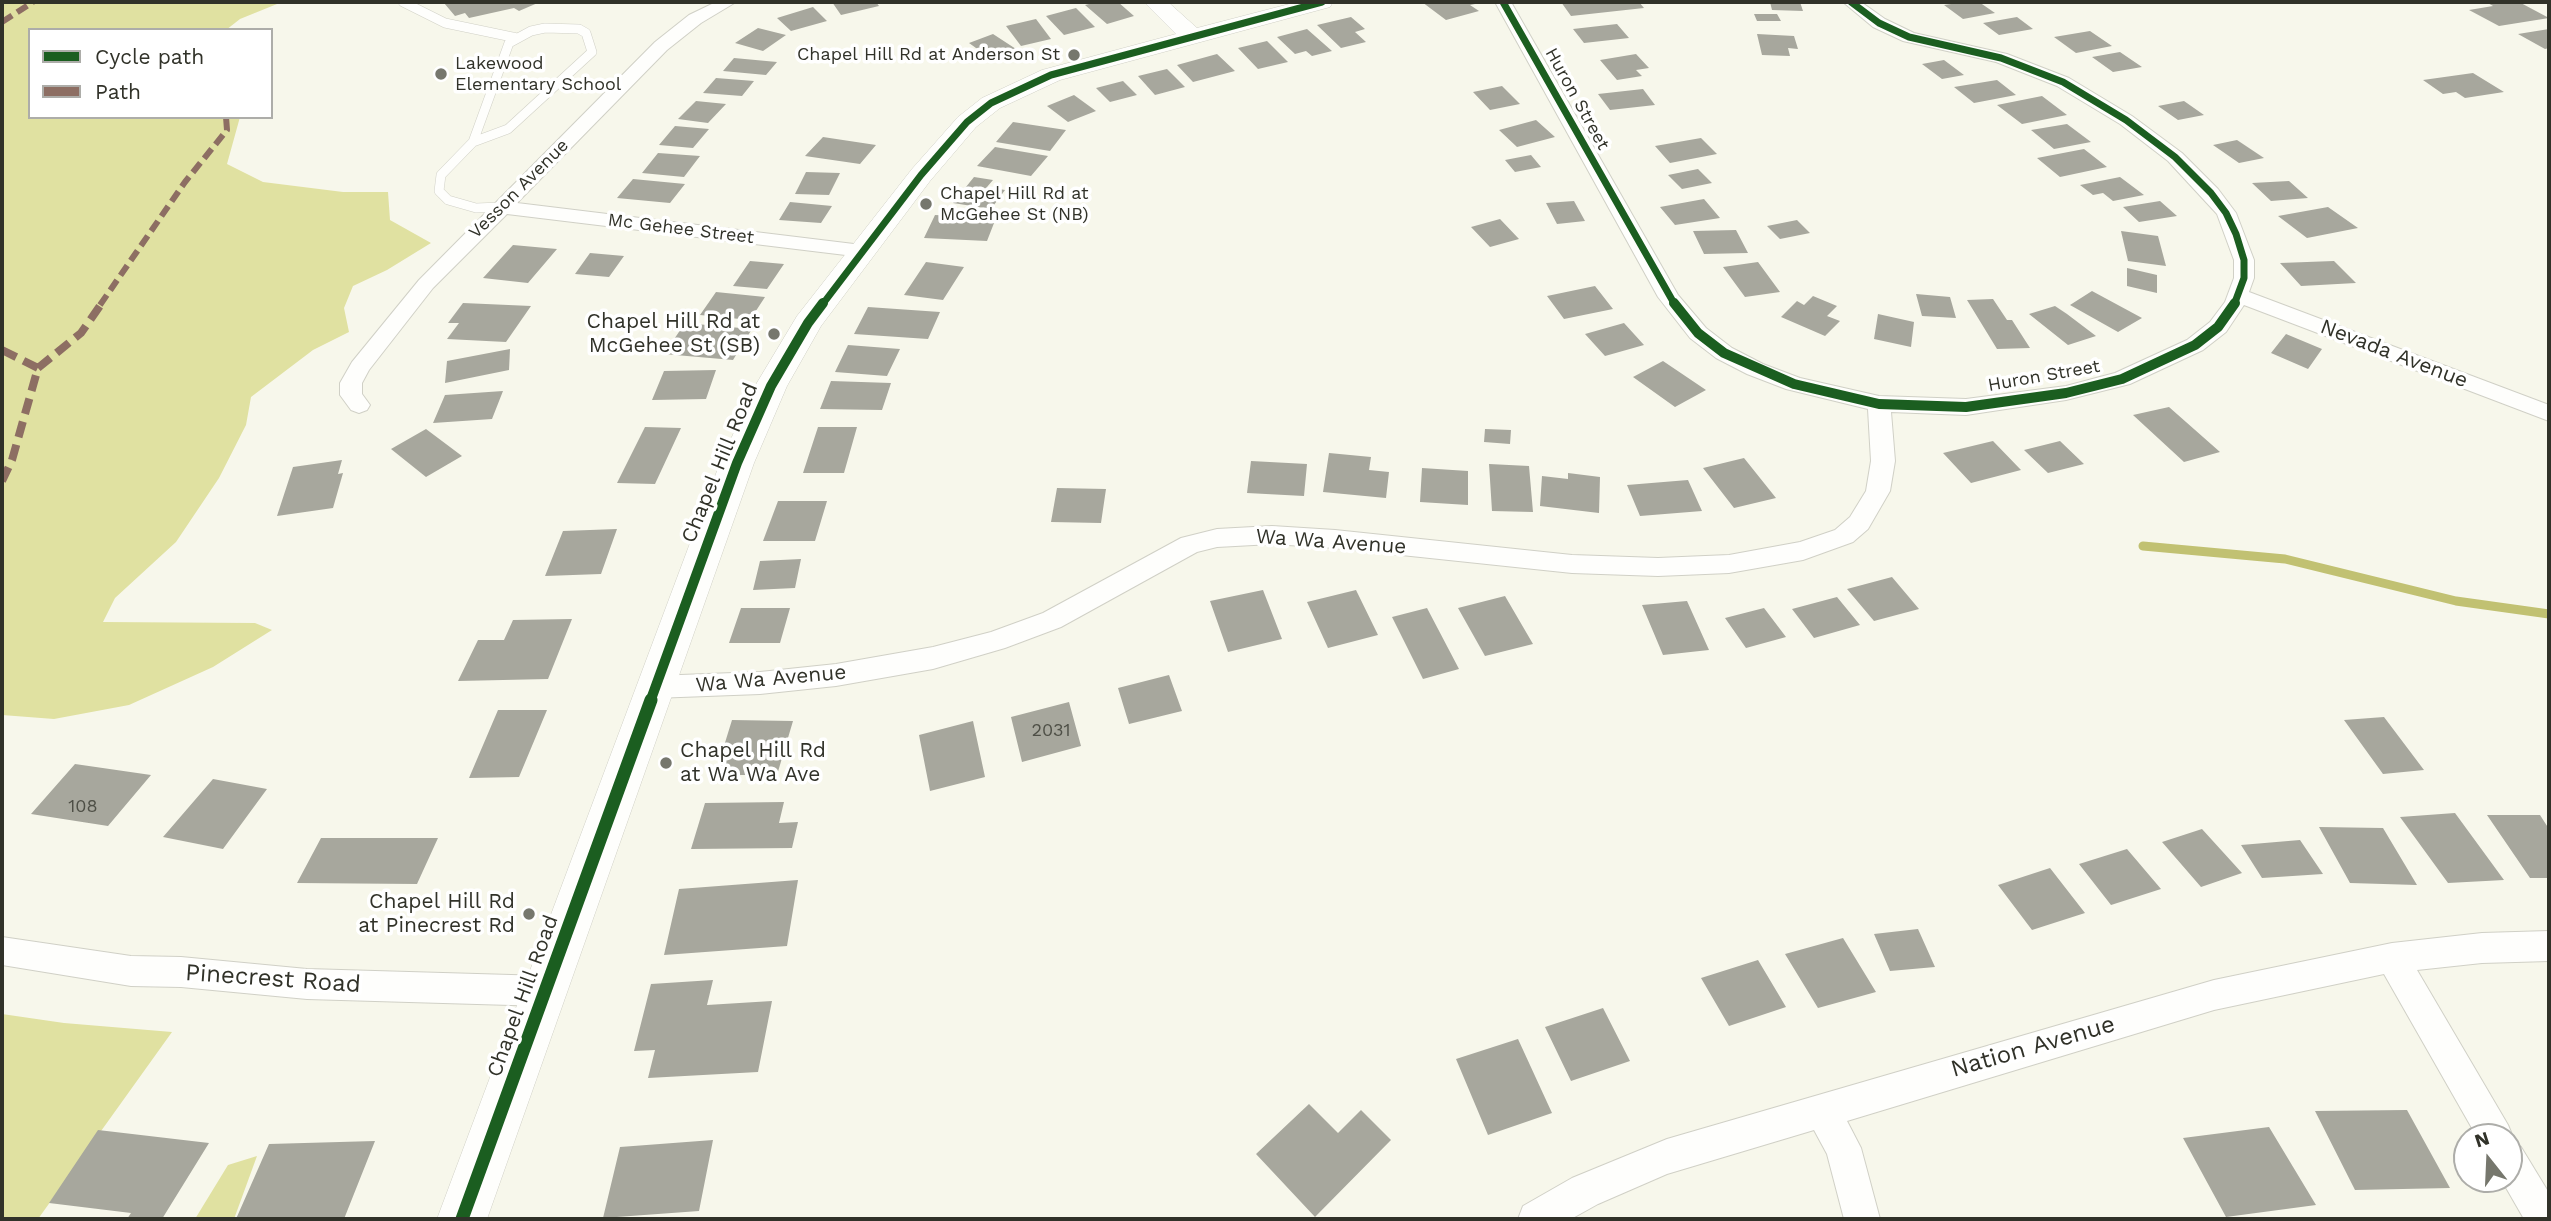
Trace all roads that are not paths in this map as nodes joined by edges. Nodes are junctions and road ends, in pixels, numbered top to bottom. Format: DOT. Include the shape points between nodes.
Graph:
graph roads {
  1 [pos="403,2"];
  2 [pos="727,2"];
  3 [pos="1155,2"];
  4 [pos="1321,2"];
  5 [pos="1503,2"];
  6 [pos="1851,2"];
  7 [pos="1192,36"];
  8 [pos="517,38"];
  9 [pos="473,142"];
  10 [pos="500,207"];
  11 [pos="862,251"];
  12 [pos="2238,295"];
  13 [pos="1879,404"];
  14 [pos="359,405"];
  15 [pos="2549,413"];
  16 [pos="654,687"];
  17 [pos="2549,946"];
  18 [pos="2,951"];
  19 [pos="2392,958"];
  20 [pos="545,990"];
  21 [pos="1823,1112"];
  22 [pos="2488,1123"];
  23 [pos="2523,1183"];
  24 [pos="462,1219"];
  25 [pos="1536,1219"];
  26 [pos="1862,1219"];
  27 [pos="2544,1219"];
  1 -- 8 [label="lane" via="445,23"];
  2 -- 10 [label="street, Vesson Avenue" via="695,19 661,46"];
  3 -- 7 [label="street"];
  4 -- 7 [label="street, Chapel Hill Road"];
  5 -- 13 [label="street, Huron Street" via="1683,317 1724,353 1755,369 1805,387"];
  6 -- 12 [label="street, Huron Street" via="1879,23 1909,37 2001,58 2063,82 2152,139 2211,193 2225,213 2244,260"];
  7 -- 11 [label="street, Chapel Hill Road" via="1051,75 991,103 948,143"];
  8 -- 9 [label="lane" via="509,43"];
  8 -- 9 [label="lane" via="545,28 579,29 591,41 592,52 508,130"];
  9 -- 10 [label="lane" via="441,175 439,191 462,205"];
  10 -- 11 [label="street, Mc Gehee Street"];
  10 -- 14 [label="street, Vesson Avenue" via="426,284 360,367 351,383 351,395"];
  11 -- 16 [label="street, Chapel Hill Road" via="808,323 771,386 737,463"];
  12 -- 13 [label="street, Huron Street" via="2218,327 2195,345 2122,379 2066,393 1966,407"];
  12 -- 15 [label="street, Nevada Avenue"];
  13 -- 16 [label="street, Wa Wa Avenue" via="1883,461 1878,491 1844,536 1803,551 1729,564 1658,567 1572,564 1322,538 1217,538 1190,544 1052,620 933,658 760,683"];
  16 -- 20 [label="street, Chapel Hill Road"];
  17 -- 19 [label="street, Nation Avenue"];
  18 -- 20 [label="street, Pinecrest Road" via="131,971 307,984"];
  19 -- 21 [label="street, Nation Avenue" via="2214,995"];
  19 -- 22 [label="street"];
  20 -- 24 [label="street, Chapel Hill Road"];
  21 -- 25 [label="street, Nation Avenue" via="1628,1171"];
  21 -- 26 [label="street" via="1843,1148"];
  23 -- 27 [label="street"];
}
